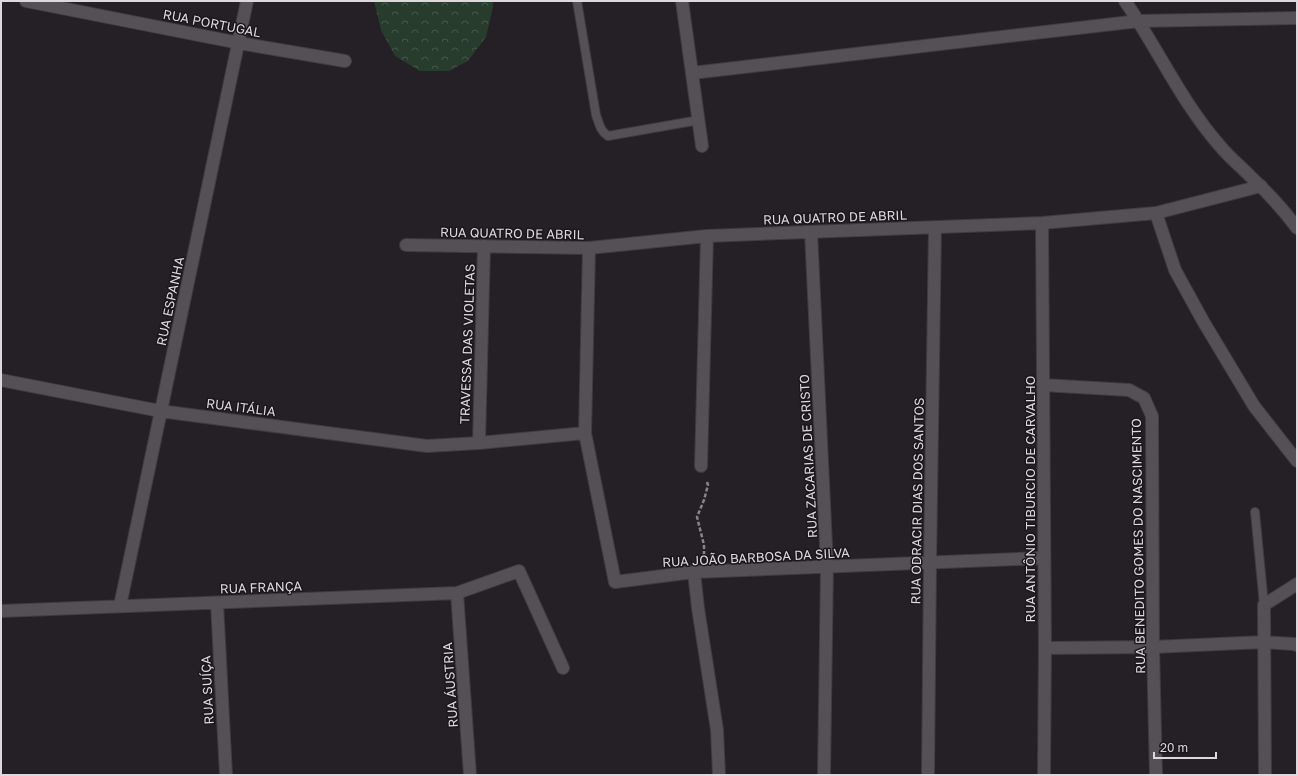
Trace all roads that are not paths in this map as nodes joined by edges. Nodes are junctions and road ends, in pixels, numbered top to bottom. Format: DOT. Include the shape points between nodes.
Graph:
graph roads {
  1 [pos="26,1"];
  2 [pos="247,1"];
  3 [pos="577,1"];
  4 [pos="682,1"];
  5 [pos="1125,1"];
  6 [pos="1297,18"];
  7 [pos="1139,21"];
  8 [pos="239,43"];
  9 [pos="345,61"];
  10 [pos="692,73"];
  11 [pos="699,120"];
  12 [pos="702,146"];
  13 [pos="1261,186"];
  14 [pos="1156,213"];
  15 [pos="1042,223"];
  16 [pos="935,228"];
  17 [pos="1297,228"];
  18 [pos="811,232"];
  19 [pos="707,236"];
  20 [pos="406,246"];
  21 [pos="484,246"];
  22 [pos="589,248"];
  23 [pos="1,380"];
  24 [pos="1043,385"];
  25 [pos="160,411"];
  26 [pos="585,433"];
  27 [pos="479,443"];
  28 [pos="1297,461"];
  29 [pos="701,466"];
  30 [pos="1255,512"];
  31 [pos="1044,558"];
  32 [pos="930,563"];
  33 [pos="827,566"];
  34 [pos="694,572"];
  35 [pos="1297,584"];
  36 [pos="457,593"];
  37 [pos="217,602"];
  38 [pos="1264,605"];
  39 [pos="120,606"];
  40 [pos="1,611"];
  41 [pos="1264,642"];
  42 [pos="1297,645"];
  43 [pos="1153,647"];
  44 [pos="1045,648"];
  45 [pos="563,668"];
  46 [pos="226,775"];
  47 [pos="470,775"];
  48 [pos="719,775"];
  49 [pos="824,775"];
  50 [pos="928,775"];
  51 [pos="1044,775"];
  52 [pos="1156,775"];
  53 [pos="1265,775"];
  1 -- 8 [label="street, RUA PORTUGAL"];
  2 -- 8 [label="street, RUA ESPANHA"];
  3 -- 11 [label="lane" via="596,115 599,127 604,133 608,136"];
  4 -- 10 [label="street"];
  5 -- 7 [label="street"];
  6 -- 7 [label="street"];
  7 -- 10 [label="street"];
  7 -- 13 [label="street" via="1193,112 1220,147"];
  8 -- 9 [label="street, RUA PORTUGAL"];
  8 -- 25 [label="street, RUA ESPANHA"];
  10 -- 11 [label="street"];
  11 -- 12 [label="street"];
  13 -- 14 [label="street, RUA QUATRO DE ABRIL"];
  13 -- 17 [label="street"];
  14 -- 15 [label="street, RUA QUATRO DE ABRIL"];
  14 -- 28 [label="street" via="1175,270 1203,321 1254,406"];
  15 -- 16 [label="street, RUA QUATRO DE ABRIL"];
  15 -- 24 [label="street, RUA ANTÔNIO TIBURCIO DE CARVALHO"];
  16 -- 18 [label="street, RUA QUATRO DE ABRIL"];
  16 -- 32 [label="street, RUA ODRACIR DIAS DOS SANTOS"];
  18 -- 19 [label="street, RUA QUATRO DE ABRIL"];
  18 -- 33 [label="street, RUA ZACARIAS DE CRISTO"];
  19 -- 22 [label="street, RUA QUATRO DE ABRIL"];
  19 -- 29 [label="street"];
  20 -- 21 [label="street, RUA QUATRO DE ABRIL"];
  21 -- 22 [label="street, RUA QUATRO DE ABRIL"];
  21 -- 27 [label="street, TRAVESSA DAS VIOLETAS"];
  22 -- 26 [label="street, RUA JOÃO BARBOSA DA SILVA"];
  23 -- 25 [label="street, RUA ITÁLIA"];
  24 -- 31 [label="street, RUA ANTÔNIO TIBURCIO DE CARVALHO"];
  24 -- 43 [label="street, RUA BENEDITO GOMES DO NASCIMENTO" via="1129,390 1144,398 1152,416"];
  25 -- 27 [label="street, RUA ITÁLIA" via="427,446"];
  25 -- 39 [label="street, RUA ESPANHA"];
  26 -- 27 [label="street, RUA ITÁLIA"];
  26 -- 34 [label="street, RUA JOÃO BARBOSA DA SILVA" via="615,582"];
  30 -- 38 [label="lane"];
  31 -- 32 [label="street, RUA JOÃO BARBOSA DA SILVA"];
  31 -- 44 [label="street, RUA ANTÔNIO TIBURCIO DE CARVALHO"];
  32 -- 33 [label="street, RUA JOÃO BARBOSA DA SILVA"];
  32 -- 50 [label="street, RUA ODRACIR DIAS DOS SANTOS"];
  33 -- 34 [label="street, RUA JOÃO BARBOSA DA SILVA"];
  33 -- 49 [label="street, RUA ZACARIAS DE CRISTO"];
  34 -- 48 [label="street" via="717,730"];
  35 -- 38 [label="street"];
  36 -- 37 [label="street, RUA FRANÇA"];
  36 -- 45 [label="street, RUA FRANÇA" via="519,571"];
  36 -- 47 [label="street, RUA ÁUSTRIA"];
  37 -- 39 [label="street, RUA FRANÇA"];
  37 -- 46 [label="street, RUA SUÍÇA"];
  38 -- 41 [label="street"];
  39 -- 40 [label="street, RUA FRANÇA"];
  41 -- 42 [label="street"];
  41 -- 43 [label="street"];
  41 -- 53 [label="street"];
  43 -- 44 [label="street"];
  43 -- 52 [label="street, RUA BENEDITO GOMES DO NASCIMENTO"];
  44 -- 51 [label="street, RUA ANTÔNIO TIBURCIO DE CARVALHO"];
}
